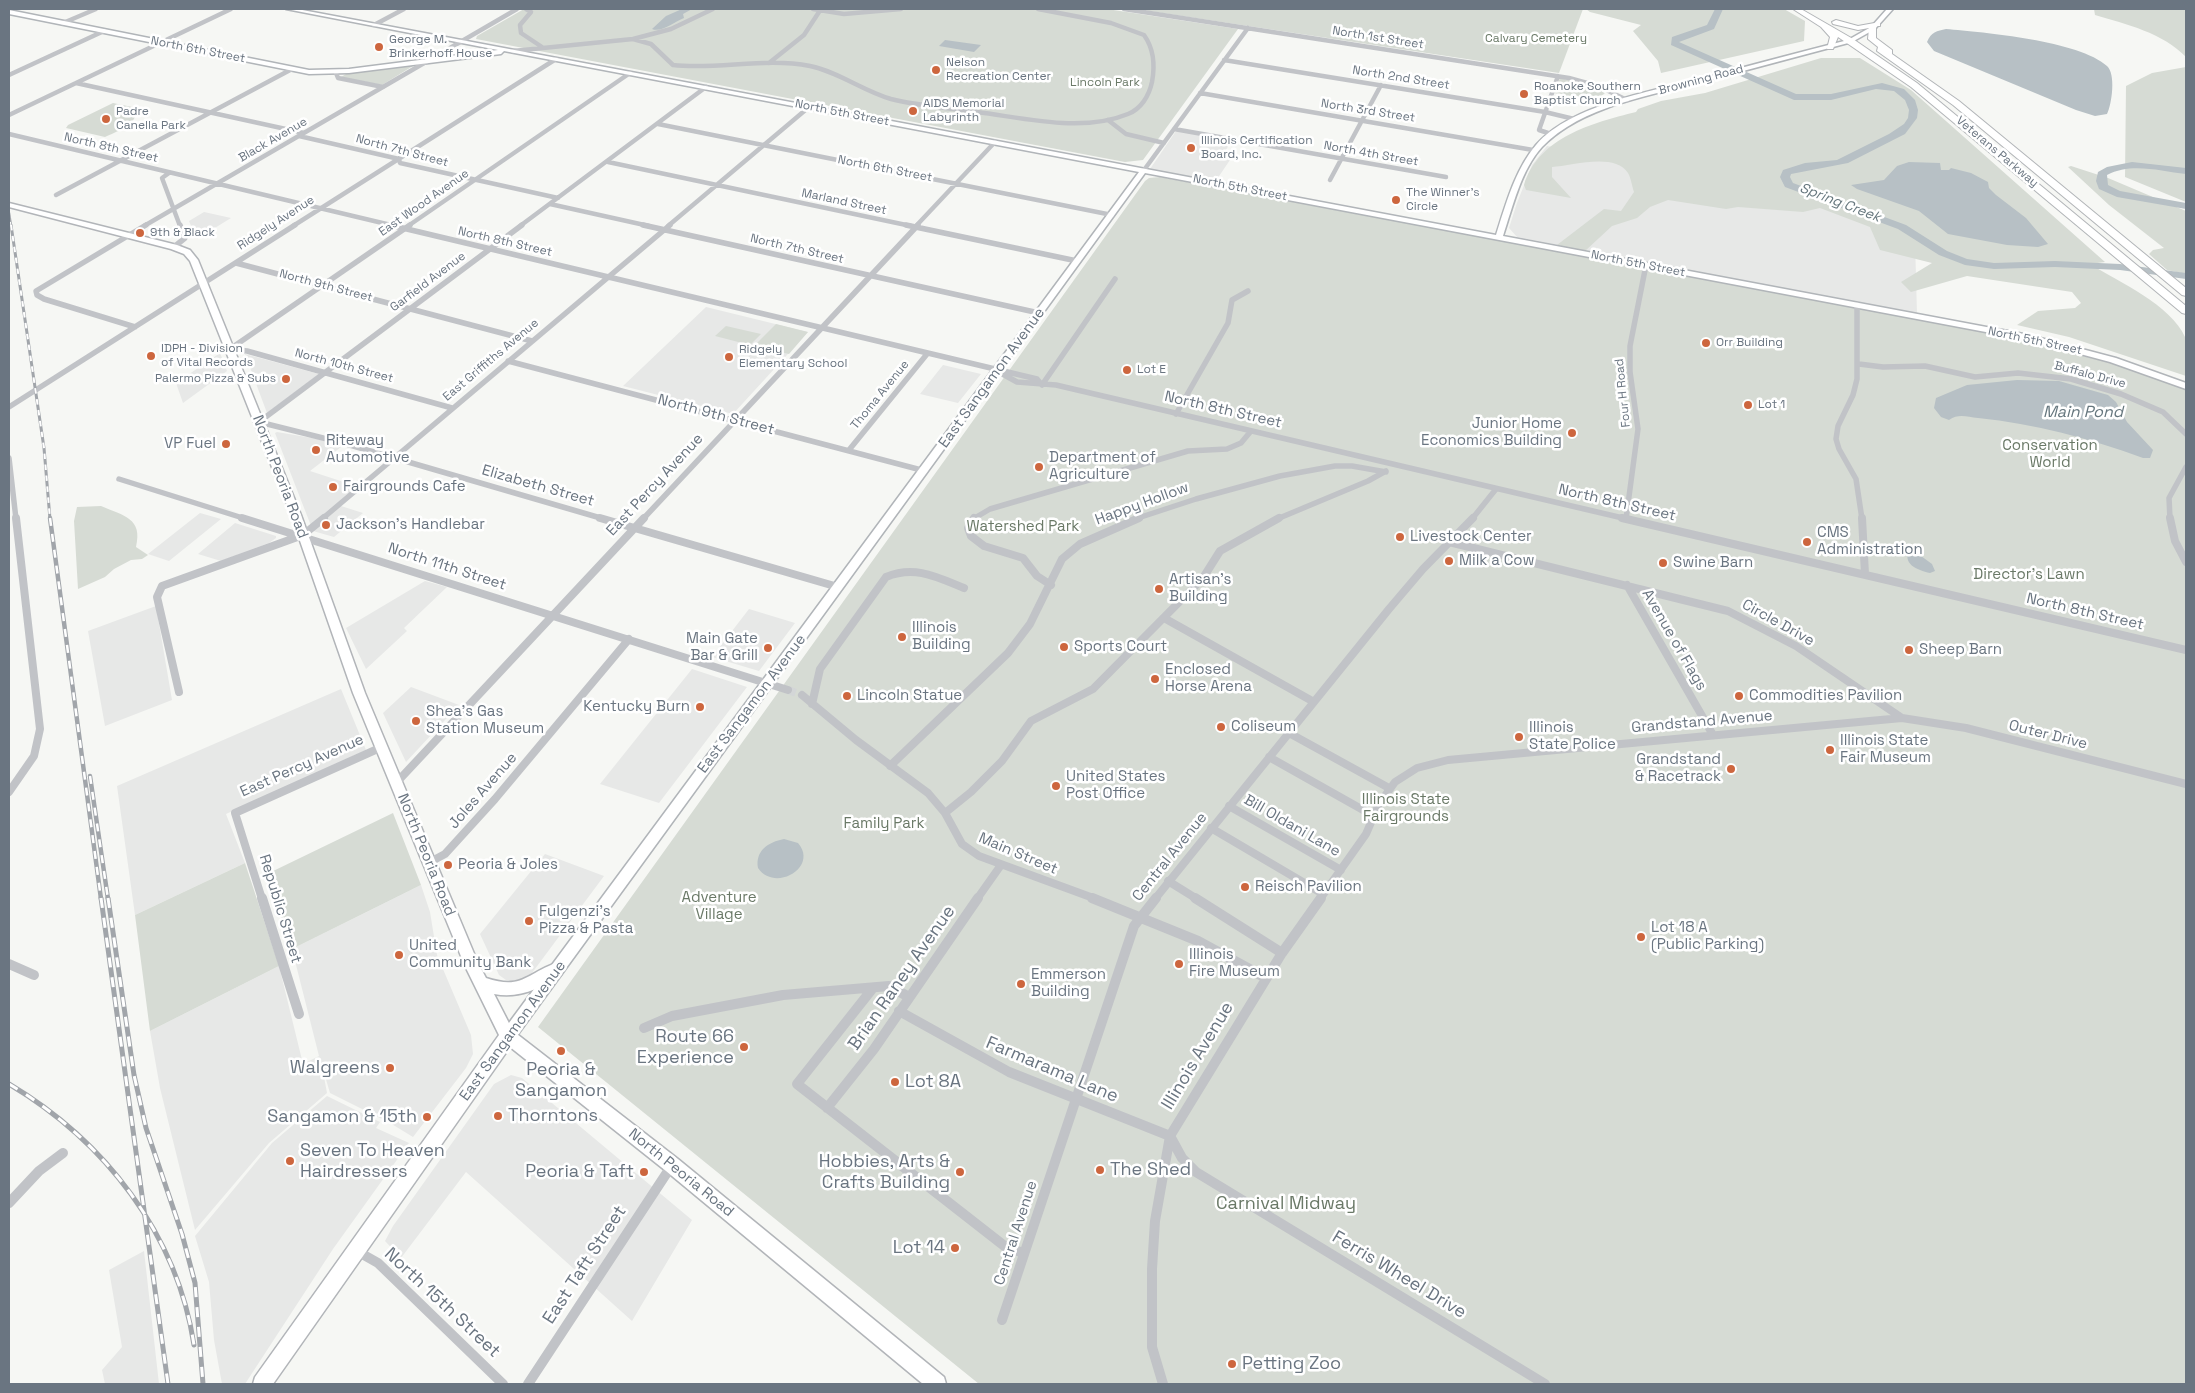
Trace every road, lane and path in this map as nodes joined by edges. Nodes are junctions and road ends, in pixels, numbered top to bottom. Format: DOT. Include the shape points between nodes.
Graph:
graph roads {
  1 [pos="96,9"];
  2 [pos="231,9"];
  3 [pos="289,9"];
  4 [pos="404,9"];
  5 [pos="517,9"];
  6 [pos="526,9"];
  7 [pos="713,9"];
  8 [pos="813,9"];
  9 [pos="901,9"];
  10 [pos="1038,9"];
  11 [pos="1124,9"];
  12 [pos="1799,9"];
  13 [pos="1812,9"];
  14 [pos="1890,9"];
  15 [pos="9,12"];
  16 [pos="819,12"];
  17 [pos="1836,22"];
  18 [pos="63,23"];
  19 [pos="374,25"];
  20 [pos="1875,26"];
  21 [pos="1248,28"];
  22 [pos="1263,30"];
  23 [pos="104,31"];
  24 [pos="659,33"];
  25 [pos="1243,34"];
  26 [pos="1859,36"];
  27 [pos="633,39"];
  28 [pos="1850,40"];
  29 [pos="462,41"];
  30 [pos="160,43"];
  31 [pos="652,44"];
  32 [pos="480,45"];
  33 [pos="542,47"];
  34 [pos="1830,47"];
  35 [pos="512,51"];
  36 [pos="490,53"];
  37 [pos="525,53"];
  38 [pos="1869,53"];
  39 [pos="458,57"];
  40 [pos="556,59"];
  41 [pos="1224,60"];
  42 [pos="428,61"];
  43 [pos="769,63"];
  44 [pos="292,69"];
  45 [pos="1910,70"];
  46 [pos="336,73"];
  47 [pos="630,73"];
  48 [pos="9,75"];
  49 [pos="1558,76"];
  50 [pos="76,84"];
  51 [pos="1381,86"];
  52 [pos="383,87"];
  53 [pos="706,87"];
  54 [pos="1200,94"];
  55 [pos="1626,100"];
  56 [pos="1956,103"];
  57 [pos="809,107"];
  58 [pos="9,111"];
  59 [pos="210,112"];
  60 [pos="1545,112"];
  61 [pos="15,113"];
  62 [pos="9,116"];
  63 [pos="1574,119"];
  64 [pos="1108,120"];
  65 [pos="1362,121"];
  66 [pos="658,124"];
  67 [pos="1174,129"];
  68 [pos="304,133"];
  69 [pos="9,134"];
  70 [pos="1551,134"];
  71 [pos="299,136"];
  72 [pos="995,142"];
  73 [pos="1164,143"];
  74 [pos="763,145"];
  75 [pos="1533,150"];
  76 [pos="398,159"];
  77 [pos="1342,159"];
  78 [pos="119,161"];
  79 [pos="608,162"];
  80 [pos="1118,165"];
  81 [pos="1144,170"];
  82 [pos="169,173"];
  83 [pos="1170,175"];
  84 [pos="1446,177"];
  85 [pos="475,180"];
  86 [pos="1330,180"];
  87 [pos="216,184"];
  88 [pos="956,184"];
  89 [pos="716,185"];
  90 [pos="1134,185"];
  91 [pos="56,195"];
  92 [pos="558,198"];
  93 [pos="550,204"];
  94 [pos="9,205"];
  95 [pos="174,209"];
  96 [pos="319,209"];
  97 [pos="1112,215"];
  98 [pos="915,227"];
  99 [pos="664,229"];
  100 [pos="403,230"];
  101 [pos="128,235"];
  102 [pos="1500,238"];
  103 [pos="174,247"];
  104 [pos="490,250"];
  105 [pos="1077,262"];
  106 [pos="236,263"];
  107 [pos="1646,265"];
  108 [pos="871,276"];
  109 [pos="606,278"];
  110 [pos="1115,279"];
  111 [pos="204,283"];
  112 [pos="324,285"];
  113 [pos="1248,291"];
  114 [pos="2186,293"];
  115 [pos="1856,305"];
  116 [pos="412,308"];
  117 [pos="2186,311"];
  118 [pos="1039,313"];
  119 [pos="135,327"];
  120 [pos="821,329"];
  121 [pos="532,341"];
  122 [pos="230,349"];
  123 [pos="927,354"];
  124 [pos="508,361"];
  125 [pos="1858,364"];
  126 [pos="997,371"];
  127 [pos="326,373"];
  128 [pos="1042,385"];
  129 [pos="2186,386"];
  130 [pos="9,407"];
  131 [pos="452,408"];
  132 [pos="1176,414"];
  133 [pos="735,420"];
  134 [pos="259,422"];
  135 [pos="1251,431"];
  136 [pos="2186,434"];
  137 [pos="849,450"];
  138 [pos="9,458"];
  139 [pos="393,458"];
  140 [pos="1389,463"];
  141 [pos="2186,467"];
  142 [pos="925,470"];
  143 [pos="10,472"];
  144 [pos="1386,472"];
  145 [pos="119,479"];
  146 [pos="1496,489"];
  147 [pos="1626,519"];
  148 [pos="636,529"];
  149 [pos="302,535"];
  150 [pos="1449,542"];
  151 [pos="2186,562"];
  152 [pos="1865,574"];
  153 [pos="1051,585"];
  154 [pos="1627,585"];
  155 [pos="838,587"];
  156 [pos="964,588"];
  157 [pos="554,616"];
  158 [pos="1164,618"];
  159 [pos="629,639"];
  160 [pos="2186,650"];
  161 [pos="767,683"];
  162 [pos="788,690"];
  163 [pos="179,692"];
  164 [pos="802,695"];
  165 [pos="1314,702"];
  166 [pos="812,704"];
  167 [pos="1902,718"];
  168 [pos="1289,733"];
  169 [pos="1713,735"];
  170 [pos="382,747"];
  171 [pos="1269,757"];
  172 [pos="890,766"];
  173 [pos="1416,766"];
  174 [pos="396,782"];
  175 [pos="2186,784"];
  176 [pos="1389,788"];
  177 [pos="9,792"];
  178 [pos="1229,806"];
  179 [pos="236,813"];
  180 [pos="945,814"];
  181 [pos="1372,815"];
  182 [pos="1211,828"];
  183 [pos="430,862"];
  184 [pos="1001,865"];
  185 [pos="1341,870"];
  186 [pos="1168,881"];
  187 [pos="1323,894"];
  188 [pos="1140,916"];
  189 [pos="1282,952"];
  190 [pos="9,964"];
  191 [pos="556,970"];
  192 [pos="34,975"];
  193 [pos="1266,978"];
  194 [pos="480,983"];
  195 [pos="873,988"];
  196 [pos="909,997"];
  197 [pos="899,1011"];
  198 [pos="299,1014"];
  199 [pos="644,1028"];
  200 [pos="508,1036"];
  201 [pos="1075,1100"];
  202 [pos="827,1108"];
  203 [pos="1170,1136"];
  204 [pos="63,1153"];
  205 [pos="672,1165"];
  206 [pos="9,1203"];
  207 [pos="355,1250"];
  208 [pos="1024,1253"];
  209 [pos="1002,1320"];
  210 [pos="262,1384"];
  211 [pos="503,1384"];
  212 [pos="528,1384"];
  213 [pos="937,1384"];
  214 [pos="1163,1384"];
  215 [pos="1545,1384"];
  1 -- 18 [label="street"];
  2 -- 30 [label="street"];
  3 -- 19 [label="main road, North 5th Street"];
  4 -- 19 [label="street"];
  5 -- 29 [label="street, Black Avenue"];
  6 -- 33 [label="street" via="531,12 520,25 521,33"];
  7 -- 24 [label="street"];
  8 -- 16 [label="street"];
  9 -- 16 [label="street"];
  10 -- 64 [label="street" via="1120,25 1147,38 1153,74 1145,99 1134,110"];
  11 -- 21 [label="street, North 1st Street"];
  12 -- 26 [label="highway"];
  12 -- 28 [label="highway, Veterans Parkway"];
  12 -- 34 [label="highway" via="1831,32 1834,39"];
  13 -- 17 [label="highway, Veterans Parkway"];
  14 -- 20 [label="main road"];
  15 -- 18 [label="main road, North 6th Street"];
  16 -- 43 [label="street" via="804,35"];
  17 -- 20 [label="highway" via="1858,28"];
  17 -- 26 [label="highway, Veterans Parkway"];
  18 -- 23 [label="main road, North 6th Street"];
  19 -- 29 [label="main road, North 5th Street"];
  20 -- 26 [label="main road, Browning Road"];
  20 -- 45 [label="highway" via="1872,36 1875,42 1908,65"];
  21 -- 22 [label="street, North 1st Street"];
  21 -- 25 [label="street, East Sangamon Avenue"];
  22 -- 25 [label="street"];
  22 -- 49 [label="street, North 1st Street"];
  23 -- 30 [label="main road, North 6th Street"];
  23 -- 48 [label="street"];
  24 -- 27 [label="street"];
  24 -- 31 [label="street"];
  25 -- 41 [label="street, East Sangamon Avenue"];
  26 -- 28 [label="main road, Browning Road"];
  26 -- 45 [label="highway, Veterans Parkway"];
  27 -- 31 [label="street"];
  27 -- 33 [label="street"];
  28 -- 34 [label="main road, Browning Road"];
  28 -- 38 [label="highway, Veterans Parkway"];
  28 -- 56 [label="highway" via="1873,50"];
  29 -- 32 [label="main road, North 5th Street"];
  29 -- 42 [label="street, Black Avenue"];
  30 -- 44 [label="main road, North 6th Street"];
  30 -- 50 [label="street"];
  31 -- 43 [label="street" via="670,64 678,66"];
  32 -- 35 [label="main road, North 5th Street"];
  32 -- 39 [label="main road" via="489,50"];
  33 -- 35 [label="street"];
  34 -- 38 [label="highway" via="1852,47"];
  34 -- 55 [label="main road, Browning Road"];
  35 -- 36 [label="main road"];
  35 -- 37 [label="main road, North 5th Street"];
  36 -- 37 [label="main road"];
  36 -- 39 [label="main road"];
  37 -- 40 [label="main road, North 5th Street"];
  38 -- 117 [label="highway, Veterans Parkway" via="1938,103"];
  39 -- 42 [label="main road"];
  40 -- 47 [label="main road, North 5th Street"];
  40 -- 76 [label="street, Ridgely Avenue"];
  41 -- 51 [label="street, North 2nd Street"];
  41 -- 54 [label="street, East Sangamon Avenue"];
  42 -- 46 [label="main road"];
  42 -- 52 [label="street, Black Avenue"];
  43 -- 64 [label="street" via="816,68 866,91 904,102 1027,117"];
  44 -- 46 [label="main road, North 6th Street"];
  44 -- 59 [label="street"];
  45 -- 56 [label="highway, Veterans Parkway"];
  46 -- 52 [label="street, North 6th Street" via="338,78"];
  47 -- 53 [label="main road, North 5th Street"];
  47 -- 85 [label="street, East Wood Avenue"];
  49 -- 55 [label="street, North 1st Street" via="1590,84"];
  49 -- 60 [label="street"];
  50 -- 59 [label="street"];
  50 -- 61 [label="street"];
  51 -- 60 [label="street, North 2nd Street"];
  51 -- 65 [label="street"];
  52 -- 68 [label="street, Black Avenue"];
  53 -- 57 [label="main road, North 5th Street"];
  53 -- 66 [label="street, Garfield Avenue"];
  54 -- 65 [label="street, North 3rd Street"];
  54 -- 67 [label="street, East Sangamon Avenue"];
  55 -- 63 [label="main road, Browning Road"];
  56 -- 114 [label="highway, Veterans Parkway"];
  57 -- 72 [label="main road, North 5th Street"];
  57 -- 74 [label="street, East Griffiths Avenue"];
  58 -- 61 [label="street"];
  59 -- 68 [label="street"];
  59 -- 78 [label="street"];
  60 -- 63 [label="street, North 2nd Street"];
  60 -- 70 [label="street" via="1539,130"];
  61 -- 62 [label="street"];
  63 -- 70 [label="main road, Browning Road"];
  64 -- 73 [label="street" via="1130,136"];
  65 -- 75 [label="street, North 3rd Street"];
  65 -- 77 [label="street"];
  66 -- 74 [label="street, North 6th Street"];
  66 -- 79 [label="street, Garfield Avenue"];
  67 -- 73 [label="street, East Sangamon Avenue"];
  67 -- 77 [label="street, North 4th Street"];
  68 -- 71 [label="street, Black Avenue"];
  69 -- 78 [label="street, North 8th Street"];
  70 -- 75 [label="main road, Browning Road"];
  71 -- 76 [label="street, North 7th Street"];
  71 -- 87 [label="street, Black Avenue"];
  72 -- 80 [label="main road, North 5th Street"];
  72 -- 88 [label="street, East Percy Avenue"];
  73 -- 81 [label="street, East Sangamon Avenue"];
  74 -- 88 [label="street, North 6th Street"];
  74 -- 89 [label="street, East Griffiths Avenue"];
  75 -- 102 [label="main road, Browning Road" via="1522,169"];
  76 -- 85 [label="street, North 7th Street" via="400,163"];
  76 -- 96 [label="street, Ridgely Avenue"];
  77 -- 84 [label="street, North 4th Street"];
  77 -- 86 [label="street"];
  78 -- 82 [label="street, North 8th Street"];
  78 -- 91 [label="street"];
  79 -- 89 [label="street, Marland Street"];
  79 -- 92 [label="street, Garfield Avenue"];
  80 -- 81 [label="main road, North 5th Street"];
  80 -- 90 [label="main road" via="1130,172"];
  81 -- 83 [label="main road, North 5th Street"];
  81 -- 90 [label="main road, East Sangamon Avenue"];
  82 -- 87 [label="street, North 8th Street"];
  82 -- 95 [label="street" via="162,178"];
  83 -- 90 [label="main road" via="1149,176"];
  83 -- 102 [label="main road, North 5th Street"];
  85 -- 92 [label="street, North 7th Street"];
  85 -- 100 [label="street, East Wood Avenue"];
  87 -- 95 [label="street, Black Avenue"];
  87 -- 96 [label="street, North 8th Street"];
  88 -- 97 [label="street, North 6th Street"];
  88 -- 98 [label="street, East Percy Avenue"];
  89 -- 98 [label="street, Marland Street"];
  89 -- 99 [label="street, East Griffiths Avenue"];
  90 -- 97 [label="main road, East Sangamon Avenue"];
  92 -- 93 [label="street, Garfield Avenue"];
  93 -- 99 [label="street, North 7th Street"];
  93 -- 104 [label="street, Garfield Avenue"];
  94 -- 101 [label="main road"];
  95 -- 101 [label="street, Black Avenue"];
  95 -- 103 [label="street" via="185,238"];
  96 -- 100 [label="street, North 8th Street"];
  96 -- 106 [label="street, Ridgely Avenue"];
  97 -- 105 [label="main road, East Sangamon Avenue"];
  98 -- 105 [label="street, Marland Street"];
  98 -- 108 [label="street, East Percy Avenue"];
  99 -- 108 [label="street, North 7th Street"];
  99 -- 109 [label="street, East Griffiths Avenue"];
  100 -- 104 [label="street, North 8th Street"];
  100 -- 112 [label="street, East Wood Avenue"];
  101 -- 103 [label="main road"];
  101 -- 119 [label="street, Black Avenue" via="39,288 37,295"];
  102 -- 107 [label="main road, North 5th Street"];
  103 -- 111 [label="main road, North Peoria Road" via="192,258"];
  104 -- 109 [label="street, North 8th Street"];
  104 -- 116 [label="street, Garfield Avenue"];
  105 -- 118 [label="main road, East Sangamon Avenue"];
  106 -- 111 [label="street, Ridgely Avenue"];
  106 -- 112 [label="street, North 9th Street"];
  107 -- 115 [label="main road, North 5th Street"];
  107 -- 147 [label="street, Four H Road" via="1630,346 1630,372 1638,428"];
  108 -- 118 [label="street, North 7th Street"];
  108 -- 120 [label="street, East Percy Avenue"];
  109 -- 120 [label="street, North 8th Street"];
  109 -- 121 [label="street, East Griffiths Avenue"];
  110 -- 128 [label="street"];
  111 -- 119 [label="street, Ridgely Avenue"];
  111 -- 122 [label="main road, North Peoria Road"];
  112 -- 116 [label="street, North 9th Street"];
  112 -- 122 [label="street, East Wood Avenue"];
  113 -- 132 [label="street" via="1232,300 1228,323"];
  115 -- 125 [label="street"];
  115 -- 129 [label="main road, North 5th Street" via="2065,346"];
  116 -- 121 [label="street, North 9th Street"];
  116 -- 127 [label="street, Garfield Avenue"];
  118 -- 126 [label="main road, East Sangamon Avenue"];
  119 -- 130 [label="street, Ridgely Avenue"];
  120 -- 123 [label="street, North 8th Street"];
  120 -- 133 [label="street, East Percy Avenue"];
  121 -- 124 [label="street, East Griffiths Avenue"];
  122 -- 127 [label="street, North 10th Street"];
  122 -- 134 [label="main road, North Peoria Road"];
  123 -- 126 [label="street, North 8th Street"];
  123 -- 137 [label="street, Thoma Avenue"];
  124 -- 131 [label="street, East Griffiths Avenue"];
  124 -- 133 [label="street, North 9th Street"];
  125 -- 136 [label="street, Buffalo Drive" via="1925,366 1975,377 2018,373 2071,379 2121,394 2163,412"];
  125 -- 152 [label="street" via="1854,390 1836,438 1838,447 1852,467 1858,488"];
  126 -- 128 [label="street, North 8th Street" via="1005,379 1032,386"];
  126 -- 142 [label="main road, East Sangamon Avenue"];
  127 -- 131 [label="street, North 10th Street"];
  127 -- 134 [label="street, Garfield Avenue"];
  128 -- 132 [label="street, North 8th Street" via="1056,385"];
  131 -- 139 [label="street, East Griffiths Avenue"];
  132 -- 135 [label="street, North 8th Street"];
  133 -- 137 [label="street, North 9th Street"];
  133 -- 148 [label="street, East Percy Avenue"];
  134 -- 139 [label="street, Elizabeth Street"];
  134 -- 149 [label="main road, North Peoria Road"];
  135 -- 140 [label="street, North 8th Street"];
  135 -- 153 [label="street" via="1241,443 1227,449 1188,451 998,506 972,519 968,528 974,540 993,550 1024,558 1037,576"];
  137 -- 142 [label="street, North 9th Street"];
  138 -- 143 [label="street"];
  139 -- 148 [label="street, Elizabeth Street"];
  139 -- 149 [label="street, East Griffiths Avenue"];
  140 -- 144 [label="street"];
  140 -- 146 [label="street, North 8th Street"];
  141 -- 151 [label="street" via="2169,502 2176,545"];
  142 -- 155 [label="main road, East Sangamon Avenue"];
  143 -- 177 [label="street" via="40,730 34,756"];
  144 -- 153 [label="street, Happy Hollow" via="1352,466 1307,470 1196,499 1129,521 1080,544 1062,559"];
  144 -- 158 [label="street" via="1302,507 1232,543 1220,551 1208,573"];
  145 -- 149 [label="street, North 11th Street"];
  146 -- 147 [label="street, North 8th Street"];
  146 -- 150 [label="street, Central Avenue"];
  147 -- 152 [label="street, North 8th Street"];
  148 -- 155 [label="street, Elizabeth Street"];
  148 -- 157 [label="street, East Percy Avenue"];
  149 -- 157 [label="street, North 11th Street"];
  149 -- 163 [label="street, East Griffiths Avenue" via="162,586 158,597"];
  149 -- 170 [label="main road, North Peoria Road" via="339,641"];
  150 -- 154 [label="street, Circle Drive"];
  150 -- 165 [label="street, Central Avenue" via="1389,609"];
  152 -- 160 [label="street, North 8th Street"];
  153 -- 172 [label="street, Happy Hollow" via="1030,624 1008,653"];
  154 -- 167 [label="street, Circle Drive" via="1748,619 1816,659"];
  154 -- 169 [label="street, Avenue of Flags"];
  155 -- 161 [label="main road, East Sangamon Avenue"];
  156 -- 166 [label="street" via="914,570 898,571 886,577 820,669"];
  157 -- 159 [label="street, North 11th Street"];
  157 -- 174 [label="street, East Percy Avenue"];
  158 -- 165 [label="street"];
  158 -- 180 [label="street" via="1093,689 1031,721 1002,761"];
  159 -- 161 [label="street, North 11th Street"];
  159 -- 183 [label="street, Joles Avenue" via="495,799 445,854"];
  161 -- 162 [label="street"];
  161 -- 191 [label="main road, East Sangamon Avenue"];
  164 -- 166 [label="street, Main Street"];
  165 -- 168 [label="street, Central Avenue"];
  166 -- 172 [label="street, Main Street"];
  167 -- 169 [label="street, Grandstand Avenue"];
  167 -- 175 [label="street, Outer Drive" via="1966,728"];
  168 -- 171 [label="street, Central Avenue"];
  168 -- 176 [label="street"];
  169 -- 173 [label="street, Grandstand Avenue" via="1448,760"];
  170 -- 174 [label="main road, North Peoria Road"];
  170 -- 179 [label="street, East Percy Avenue"];
  171 -- 178 [label="street, Central Avenue"];
  171 -- 181 [label="street"];
  172 -- 180 [label="street, Main Street" via="928,793"];
  173 -- 176 [label="street, Illinois Avenue"];
  174 -- 183 [label="main road, North Peoria Road"];
  176 -- 181 [label="street, Illinois Avenue"];
  178 -- 182 [label="street, Central Avenue"];
  178 -- 185 [label="street, Bill Oldani Lane"];
  179 -- 198 [label="street, Republic Street"];
  180 -- 184 [label="street, Main Street" via="962,844 979,856"];
  181 -- 185 [label="street, Illinois Avenue" via="1366,834"];
  182 -- 186 [label="street, Central Avenue"];
  182 -- 187 [label="street"];
  183 -- 194 [label="main road, North Peoria Road"];
  184 -- 188 [label="street, Main Street"];
  184 -- 196 [label="street, Brian Raney Avenue"];
  185 -- 187 [label="street, Illinois Avenue"];
  186 -- 188 [label="street, Central Avenue"];
  186 -- 189 [label="street"];
  187 -- 189 [label="street, Illinois Avenue"];
  188 -- 193 [label="street, Main Street" via="1197,940"];
  188 -- 201 [label="street, Central Avenue"];
  189 -- 193 [label="street, Illinois Avenue"];
  190 -- 192 [label="street"];
  191 -- 194 [label="main road" via="517,990"];
  191 -- 200 [label="main road, East Sangamon Avenue"];
  193 -- 203 [label="street, Illinois Avenue"];
  194 -- 200 [label="main road, North Peoria Road"];
  195 -- 196 [label="street" via="889,986"];
  195 -- 199 [label="street" via="783,995 672,1016"];
  195 -- 202 [label="street" via="797,1084"];
  196 -- 197 [label="street, Brian Raney Avenue"];
  197 -- 201 [label="street, Farmarama Lane" via="986,1061"];
  197 -- 202 [label="street, Brian Raney Avenue" via="874,1049"];
  200 -- 205 [label="main road, North Peoria Road"];
  200 -- 207 [label="main road, East Sangamon Avenue"];
  201 -- 203 [label="street, Farmarama Lane"];
  201 -- 208 [label="street, Central Avenue"];
  202 -- 208 [label="street" via="1007,1248"];
  203 -- 214 [label="street, Illinois Avenue" via="1155,1221 1152,1269 1152,1348"];
  203 -- 215 [label="street, Ferris Wheel Drive" via="1182,1158 1196,1172"];
  204 -- 206 [label="street" via="39,1171"];
  205 -- 212 [label="street, East Taft Street"];
  205 -- 213 [label="main road, North Peoria Road"];
  207 -- 210 [label="main road, East Sangamon Avenue"];
  207 -- 211 [label="street, North 15th Street" via="378,1264"];
  208 -- 209 [label="street, Central Avenue"];
}
